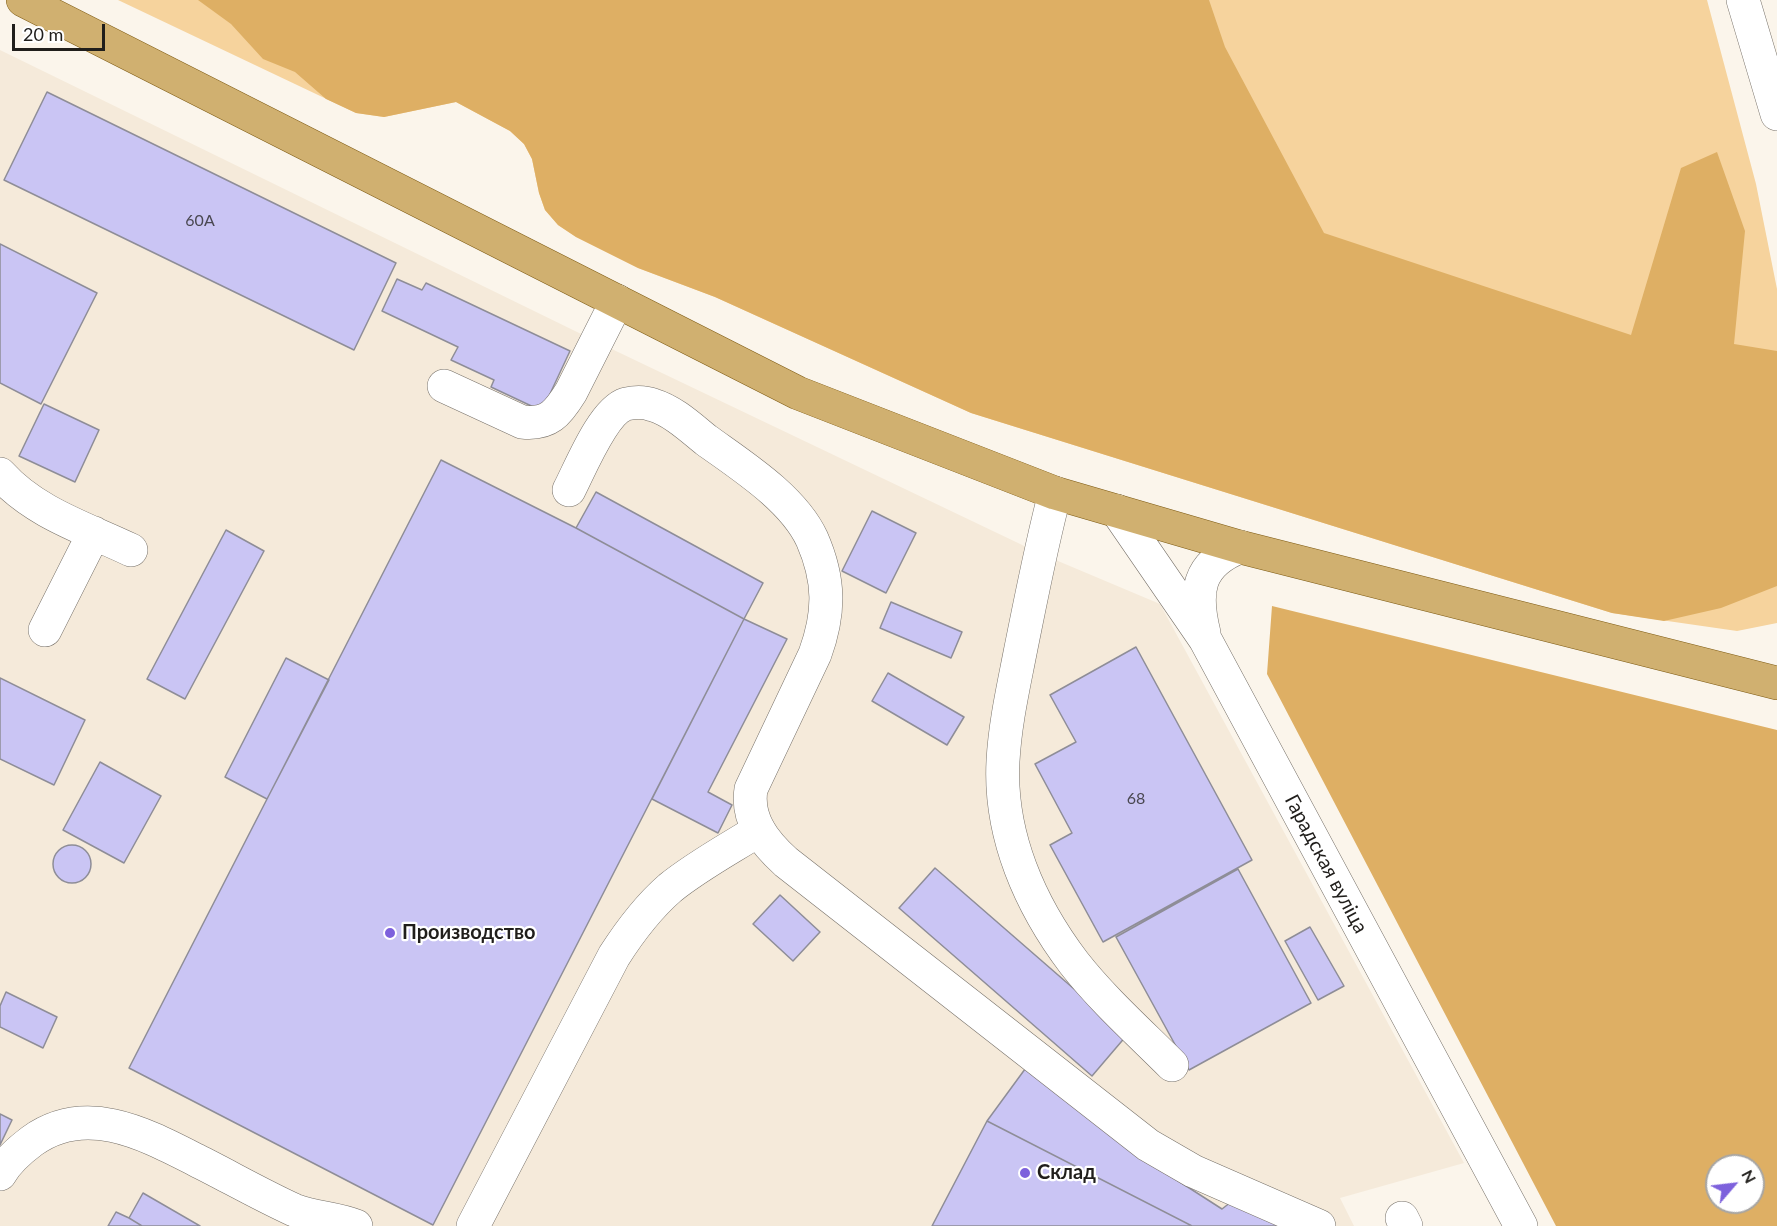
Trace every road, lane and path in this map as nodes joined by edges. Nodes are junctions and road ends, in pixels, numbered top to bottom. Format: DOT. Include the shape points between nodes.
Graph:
graph roads {
  1 [pos="23,0"];
  2 [pos="1743,0"];
  3 [pos="1777,114"];
  4 [pos="617,301"];
  5 [pos="444,386"];
  6 [pos="0,474"];
  7 [pos="569,490"];
  8 [pos="1055,493"];
  9 [pos="1117,511"];
  10 [pos="94,532"];
  11 [pos="1240,547"];
  12 [pos="131,550"];
  13 [pos="45,630"];
  14 [pos="1205,639"];
  15 [pos="1777,683"];
  16 [pos="759,830"];
  17 [pos="1172,1065"];
  18 [pos="0,1174"];
  19 [pos="292,1218"];
  20 [pos="356,1226"];
  21 [pos="473,1226"];
  22 [pos="1318,1226"];
  23 [pos="1521,1226"];
  1 -- 4 [label="main road"];
  2 -- 3 [label="street"];
  4 -- 5 [label="street" via="567,399 544,421 522,422"];
  4 -- 8 [label="main road" via="798,393"];
  6 -- 10 [label="street" via="39,507"];
  7 -- 16 [label="street" via="604,423 624,405 639,402 678,418 762,482 784,501 811,537 824,575 826,615 815,654 751,789 751,811"];
  8 -- 9 [label="main road"];
  8 -- 17 [label="street" via="1006,727 1003,796 1009,831 1034,900 1074,963"];
  9 -- 11 [label="main road"];
  9 -- 14 [label="street, Гарадская вуліца"];
  10 -- 12 [label="street"];
  10 -- 13 [label="street"];
  11 -- 14 [label="street" via="1216,560 1200,585 1198,600"];
  11 -- 15 [label="main road"];
  14 -- 23 [label="street, Гарадская вуліца"];
  16 -- 21 [label="street" via="669,889 630,932"];
  16 -- 22 [label="street" via="786,862 1148,1145 1193,1171"];
  18 -- 19 [label="street" via="20,1150 54,1129 93,1123 120,1127 147,1136"];
  19 -- 20 [label="street"];
}
